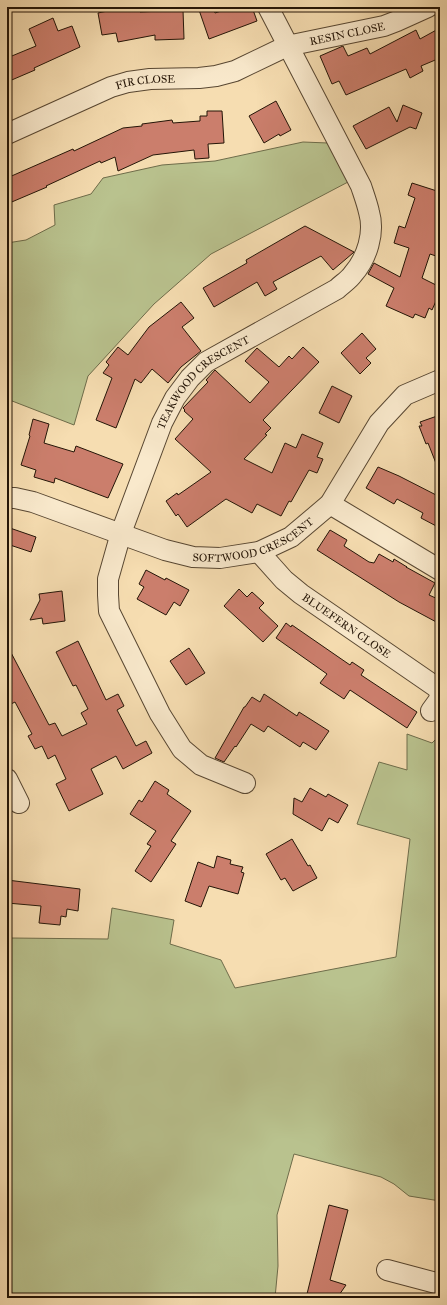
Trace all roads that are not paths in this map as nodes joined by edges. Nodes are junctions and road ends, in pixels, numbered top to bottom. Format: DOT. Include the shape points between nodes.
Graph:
graph roads {
  1 [pos="268,7"];
  2 [pos="428,7"];
  3 [pos="287,46"];
  4 [pos="7,134"];
  5 [pos="440,380"];
  6 [pos="7,498"];
  7 [pos="330,504"];
  8 [pos="121,533"];
  9 [pos="259,552"];
  10 [pos="440,570"];
  11 [pos="437,699"];
  12 [pos="7,779"];
  13 [pos="245,783"];
  14 [pos="19,803"];
  15 [pos="387,1270"];
  16 [pos="440,1284"];
  1 -- 3 [label="street, TEAKWOOD CRESCENT"];
  2 -- 3 [label="street, RESIN CLOSE" via="384,26"];
  3 -- 4 [label="street, FIR CLOSE" via="228,73 199,78 150,79 111,87"];
  3 -- 8 [label="street, TEAKWOOD CRESCENT" via="361,186 370,214 371,232 367,250 352,275 337,288 206,362 190,378 162,422"];
  5 -- 7 [label="street, SOFTWOOD CRESCENT" via="405,395 379,423"];
  6 -- 8 [label="street, SOFTWOOD CRESCENT" via="33,502"];
  7 -- 9 [label="street, SOFTWOOD CRESCENT" via="291,537"];
  7 -- 10 [label="street"];
  8 -- 9 [label="street, SOFTWOOD CRESCENT" via="165,550 193,557 220,558"];
  8 -- 13 [label="street, TEAKWOOD CRESCENT" via="108,579 109,611 160,714 182,749 192,758 201,765"];
  9 -- 11 [label="street, BLUEFERN CLOSE" via="284,580 301,594 436,687"];
  12 -- 14 [label="street"];
  15 -- 16 [label="street"];
}
